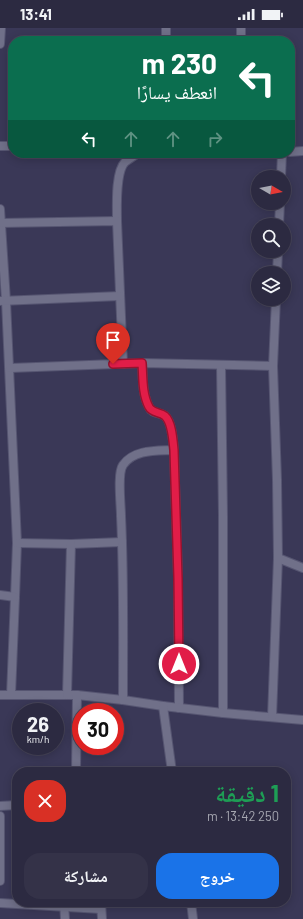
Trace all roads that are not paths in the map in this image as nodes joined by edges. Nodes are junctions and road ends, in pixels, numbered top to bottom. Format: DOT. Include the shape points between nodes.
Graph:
graph roads {
  1 [pos="1,28"];
  2 [pos="0,44"];
  3 [pos="131,158"];
  4 [pos="282,158"];
  5 [pos="281,170"];
  6 [pos="0,209"];
  7 [pos="117,221"];
  8 [pos="1,223"];
  9 [pos="120,296"];
  10 [pos="3,301"];
  11 [pos="276,306"];
  12 [pos="142,363"];
  13 [pos="123,364"];
  14 [pos="221,365"];
  15 [pos="274,366"];
  16 [pos="10,368"];
  17 [pos="174,450"];
  18 [pos="122,542"];
  19 [pos="17,543"];
  20 [pos="71,544"];
  21 [pos="278,558"];
  22 [pos="303,568"];
  23 [pos="0,595"];
  24 [pos="15,597"];
  25 [pos="0,695"];
  26 [pos="11,695"];
  27 [pos="67,695"];
  28 [pos="77,695"];
  29 [pos="123,700"];
  30 [pos="163,706"];
  31 [pos="179,708"];
  32 [pos="223,713"];
  33 [pos="272,717"];
  34 [pos="303,720"];
  35 [pos="76,767"];
  36 [pos="171,767"];
  37 [pos="12,805"];
  38 [pos="0,806"];
  39 [pos="0,816"];
  40 [pos="0,881"];
  41 [pos="0,903"];
  42 [pos="12,903"];
  43 [pos="65,907"];
  44 [pos="101,907"];
  45 [pos="191,907"];
  46 [pos="65,919"];
  47 [pos="102,919"];
  48 [pos="193,919"];
  1 -- 2 [label="street"];
  3 -- 7 [label="street" via="125,162 120,172"];
  4 -- 5 [label="street"];
  6 -- 8 [label="street"];
  7 -- 8 [label="street"];
  7 -- 9 [label="street"];
  8 -- 10 [label="street"];
  9 -- 10 [label="street"];
  9 -- 13 [label="street"];
  10 -- 16 [label="street"];
  11 -- 15 [label="street"];
  12 -- 13 [label="street"];
  12 -- 14 [label="street"];
  12 -- 17 [label="street" via="144,391 149,409 165,416 169,423"];
  13 -- 16 [label="street"];
  14 -- 15 [label="street"];
  14 -- 32 [label="street"];
  15 -- 21 [label="street"];
  16 -- 19 [label="street"];
  17 -- 18 [label="street" via="145,452 133,456 122,465"];
  17 -- 31 [label="street"];
  18 -- 20 [label="street"];
  18 -- 29 [label="street"];
  19 -- 20 [label="street"];
  19 -- 24 [label="street"];
  20 -- 27 [label="street"];
  21 -- 22 [label="street"];
  21 -- 33 [label="street"];
  23 -- 24 [label="street"];
  24 -- 26 [label="street"];
  25 -- 26 [label="street"];
  26 -- 27 [label="street"];
  27 -- 28 [label="street"];
  28 -- 29 [label="street"];
  28 -- 35 [label="street"];
  29 -- 30 [label="street"];
  30 -- 31 [label="street"];
  30 -- 36 [label="street"];
  31 -- 32 [label="street"];
  32 -- 33 [label="street"];
  33 -- 34 [label="street"];
  37 -- 38 [label="street"];
  39 -- 40 [label="street"];
  41 -- 42 [label="street"];
  43 -- 46 [label="street"];
  44 -- 47 [label="street"];
  45 -- 48 [label="street"];
}
